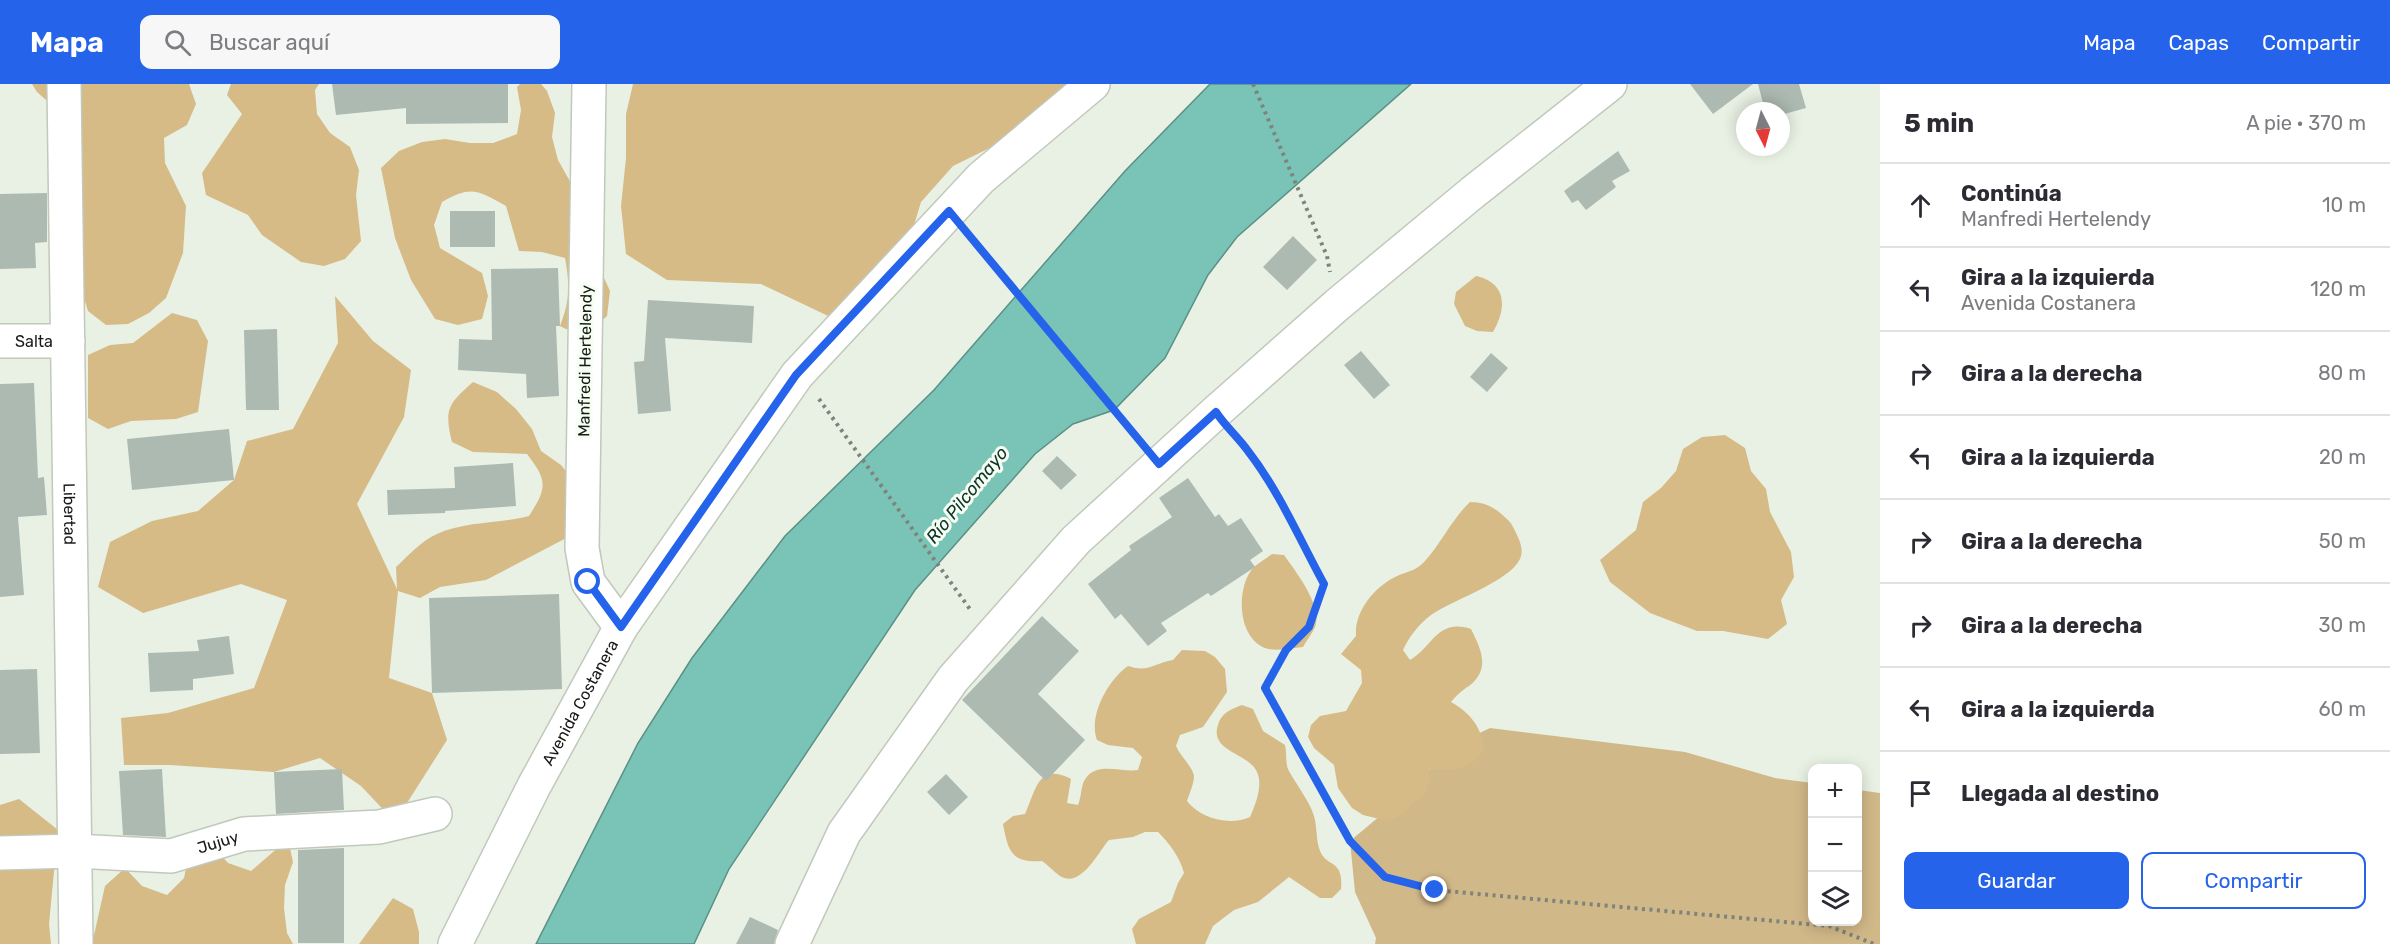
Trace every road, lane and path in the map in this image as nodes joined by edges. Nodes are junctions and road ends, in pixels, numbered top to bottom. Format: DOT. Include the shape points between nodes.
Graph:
graph roads {
  1 [pos="64,84"];
  2 [pos="589,84"];
  3 [pos="1094,84"];
  4 [pos="1252,84"];
  5 [pos="1610,84"];
  6 [pos="949,211"];
  7 [pos="1327,256"];
  8 [pos="0,341"];
  9 [pos="68,341"];
  10 [pos="817,396"];
  11 [pos="1216,412"];
  12 [pos="1159,464"];
  13 [pos="972,611"];
  14 [pos="621,627"];
  15 [pos="435,814"];
  16 [pos="75,850"];
  17 [pos="0,853"];
  18 [pos="76,944"];
  19 [pos="455,944"];
  20 [pos="792,944"];
  21 [pos="1874,944"];
  1 -- 9 [label="street, Libertad"];
  2 -- 14 [label="street, Manfredi Hertelendy" via="582,548 588,582"];
  3 -- 6 [label="street, Avenida Costanera" via="981,178"];
  4 -- 7 [label="path"];
  5 -- 11 [label="street" via="1337,304"];
  6 -- 12 [label="path"];
  6 -- 14 [label="street, Avenida Costanera" via="796,375"];
  8 -- 9 [label="street, Salta"];
  9 -- 16 [label="street, Libertad"];
  10 -- 13 [label="path"];
  11 -- 12 [label="street"];
  11 -- 21 [label="path" via="1248,450 1324,584 1309,627 1286,650 1265,688 1350,841 1385,877 1435,890 1829,926"];
  12 -- 20 [label="street" via="1076,540 953,679 844,833"];
  14 -- 19 [label="street, Avenida Costanera" via="534,786"];
  15 -- 16 [label="street, Jujuy" via="379,827 244,834 171,856"];
  16 -- 17 [label="street, Jujuy"];
  16 -- 18 [label="street, Libertad"];
}
